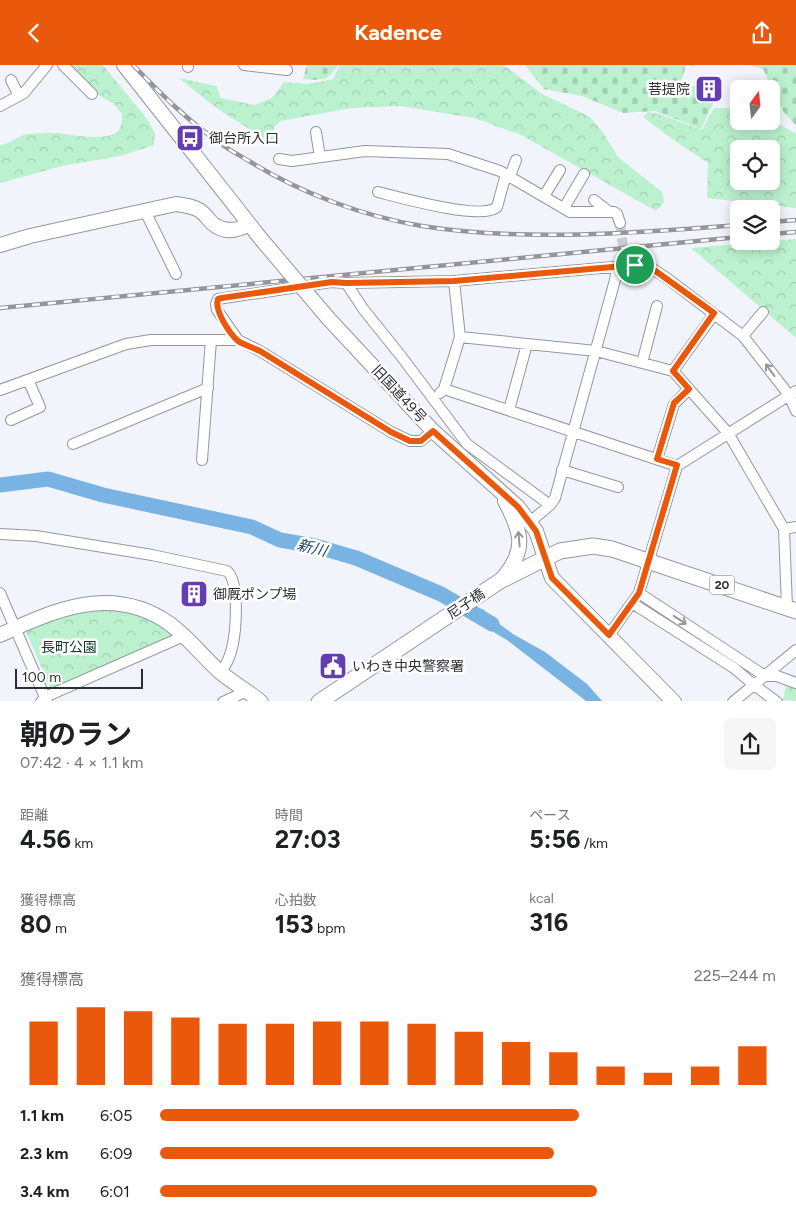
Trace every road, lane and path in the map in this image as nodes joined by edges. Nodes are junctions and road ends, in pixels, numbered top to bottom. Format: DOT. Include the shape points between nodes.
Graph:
graph roads {
  1 [pos="47,65"];
  2 [pos="62,65"];
  3 [pos="124,65"];
  4 [pos="244,65"];
  5 [pos="287,70"];
  6 [pos="11,80"];
  7 [pos="92,94"];
  8 [pos="19,96"];
  9 [pos="0,106"];
  10 [pos="316,132"];
  11 [pos="320,157"];
  12 [pos="279,159"];
  13 [pos="516,160"];
  14 [pos="560,170"];
  15 [pos="584,174"];
  16 [pos="508,175"];
  17 [pos="378,192"];
  18 [pos="544,196"];
  19 [pos="594,200"];
  20 [pos="564,208"];
  21 [pos="146,211"];
  22 [pos="608,211"];
  23 [pos="620,223"];
  24 [pos="249,224"];
  25 [pos="0,245"];
  26 [pos="622,263"];
  27 [pos="176,274"];
  28 [pos="454,281"];
  29 [pos="346,283"];
  30 [pos="657,306"];
  31 [pos="763,312"];
  32 [pos="714,313"];
  33 [pos="743,336"];
  34 [pos="460,337"];
  35 [pos="211,340"];
  36 [pos="238,340"];
  37 [pos="527,344"];
  38 [pos="596,351"];
  39 [pos="642,363"];
  40 [pos="673,371"];
  41 [pos="28,380"];
  42 [pos="208,388"];
  43 [pos="444,389"];
  44 [pos="689,389"];
  45 [pos="0,390"];
  46 [pos="792,393"];
  47 [pos="433,398"];
  48 [pos="509,410"];
  49 [pos="796,411"];
  50 [pos="11,420"];
  51 [pos="433,431"];
  52 [pos="573,431"];
  53 [pos="728,433"];
  54 [pos="73,444"];
  55 [pos="657,459"];
  56 [pos="202,460"];
  57 [pos="677,465"];
  58 [pos="562,470"];
  59 [pos="618,487"];
  60 [pos="500,492"];
  61 [pos="550,505"];
  62 [pos="530,522"];
  63 [pos="796,527"];
  64 [pos="784,529"];
  65 [pos="0,534"];
  66 [pos="546,558"];
  67 [pos="648,560"];
  68 [pos="500,581"];
  69 [pos="0,593"];
  70 [pos="639,593"];
  71 [pos="632,603"];
  72 [pos="791,609"];
  73 [pos="15,628"];
  74 [pos="0,635"];
  75 [pos="184,635"];
  76 [pos="609,635"];
  77 [pos="796,650"];
  78 [pos="221,673"];
  79 [pos="765,675"];
  80 [pos="796,683"];
  81 [pos="754,685"];
  82 [pos="248,691"];
  83 [pos="44,700"];
  84 [pos="223,701"];
  85 [pos="261,701"];
  86 [pos="319,701"];
  87 [pos="674,701"];
  88 [pos="733,701"];
  89 [pos="777,701"];
  1 -- 8 [label="street"];
  2 -- 7 [label="street"];
  3 -- 24 [label="street"];
  4 -- 5 [label="street"];
  6 -- 8 [label="street"];
  8 -- 9 [label="street"];
  10 -- 11 [label="street"];
  11 -- 12 [label="street" via="292,161"];
  11 -- 16 [label="street" via="365,151 436,153 483,164"];
  13 -- 16 [label="street"];
  14 -- 18 [label="street"];
  15 -- 20 [label="street"];
  16 -- 17 [label="street" via="496,207 490,211 446,208"];
  16 -- 18 [label="street"];
  18 -- 20 [label="street"];
  19 -- 22 [label="street"];
  20 -- 22 [label="street" via="575,213"];
  21 -- 24 [label="street" via="188,205 215,226 228,230"];
  21 -- 25 [label="street"];
  21 -- 27 [label="street"];
  22 -- 23 [label="street" via="617,214"];
  24 -- 51 [label="street, 旧国道49号, bridge" via="328,318"];
  26 -- 28 [label="street"];
  26 -- 32 [label="street" via="650,267"];
  26 -- 38 [label="street"];
  28 -- 29 [label="street"];
  28 -- 34 [label="street"];
  29 -- 36 [label="street" via="332,282 218,299 217,310"];
  29 -- 47 [label="street"];
  30 -- 39 [label="street"];
  31 -- 33 [label="street"];
  32 -- 33 [label="street"];
  32 -- 40 [label="street"];
  46 -- 33 [label="street, one-way"];
  34 -- 37 [label="street"];
  34 -- 43 [label="street"];
  35 -- 36 [label="street"];
  35 -- 41 [label="street" via="151,339 126,344"];
  35 -- 42 [label="street"];
  36 -- 51 [label="street" via="410,441 421,441"];
  37 -- 38 [label="street"];
  37 -- 48 [label="street"];
  38 -- 39 [label="street"];
  38 -- 52 [label="street"];
  39 -- 40 [label="street"];
  40 -- 44 [label="street"];
  41 -- 45 [label="street"];
  41 -- 50 [label="street" via="40,407"];
  42 -- 54 [label="street"];
  42 -- 56 [label="street"];
  43 -- 47 [label="street"];
  43 -- 48 [label="street"];
  44 -- 53 [label="street"];
  44 -- 55 [label="street" via="674,403"];
  46 -- 49 [label="street"];
  46 -- 53 [label="street"];
  47 -- 61 [label="street" via="467,444"];
  48 -- 52 [label="street"];
  51 -- 60 [label="street, 旧国道49号"];
  52 -- 55 [label="street"];
  52 -- 58 [label="street"];
  53 -- 57 [label="street"];
  53 -- 64 [label="street"];
  55 -- 57 [label="street"];
  57 -- 67 [label="street"];
  58 -- 59 [label="street"];
  58 -- 61 [label="street"];
  60 -- 62 [label="street, 旧国道49号"];
  68 -- 60 [label="street, one-way" via="513,566 521,538"];
  61 -- 62 [label="street"];
  62 -- 66 [label="street, 旧国道49号"];
  63 -- 64 [label="street"];
  64 -- 72 [label="street"];
  65 -- 78 [label="street" via="36,536 227,571 236,597 234,640"];
  66 -- 67 [label="main road, 20" via="560,551 593,546"];
  66 -- 68 [label="main road, 20"];
  66 -- 76 [label="street, 旧国道49号" via="552,578"];
  67 -- 70 [label="street"];
  67 -- 72 [label="main road, 20"];
  68 -- 86 [label="main road, 尼子橋 / 20"];
  69 -- 73 [label="street"];
  70 -- 71 [label="street"];
  70 -- 79 [label="street, one-way"];
  71 -- 76 [label="street"];
  71 -- 81 [label="street"];
  73 -- 74 [label="street"];
  73 -- 75 [label="street" via="63,609 94,602 148,612"];
  73 -- 83 [label="street"];
  75 -- 78 [label="street"];
  75 -- 83 [label="street"];
  76 -- 87 [label="street, 旧国道49号"];
  77 -- 79 [label="street"];
  78 -- 82 [label="street"];
  79 -- 80 [label="street"];
  79 -- 81 [label="street"];
  81 -- 88 [label="street"];
  81 -- 89 [label="street"];
  82 -- 84 [label="street"];
  82 -- 85 [label="street"];
}
